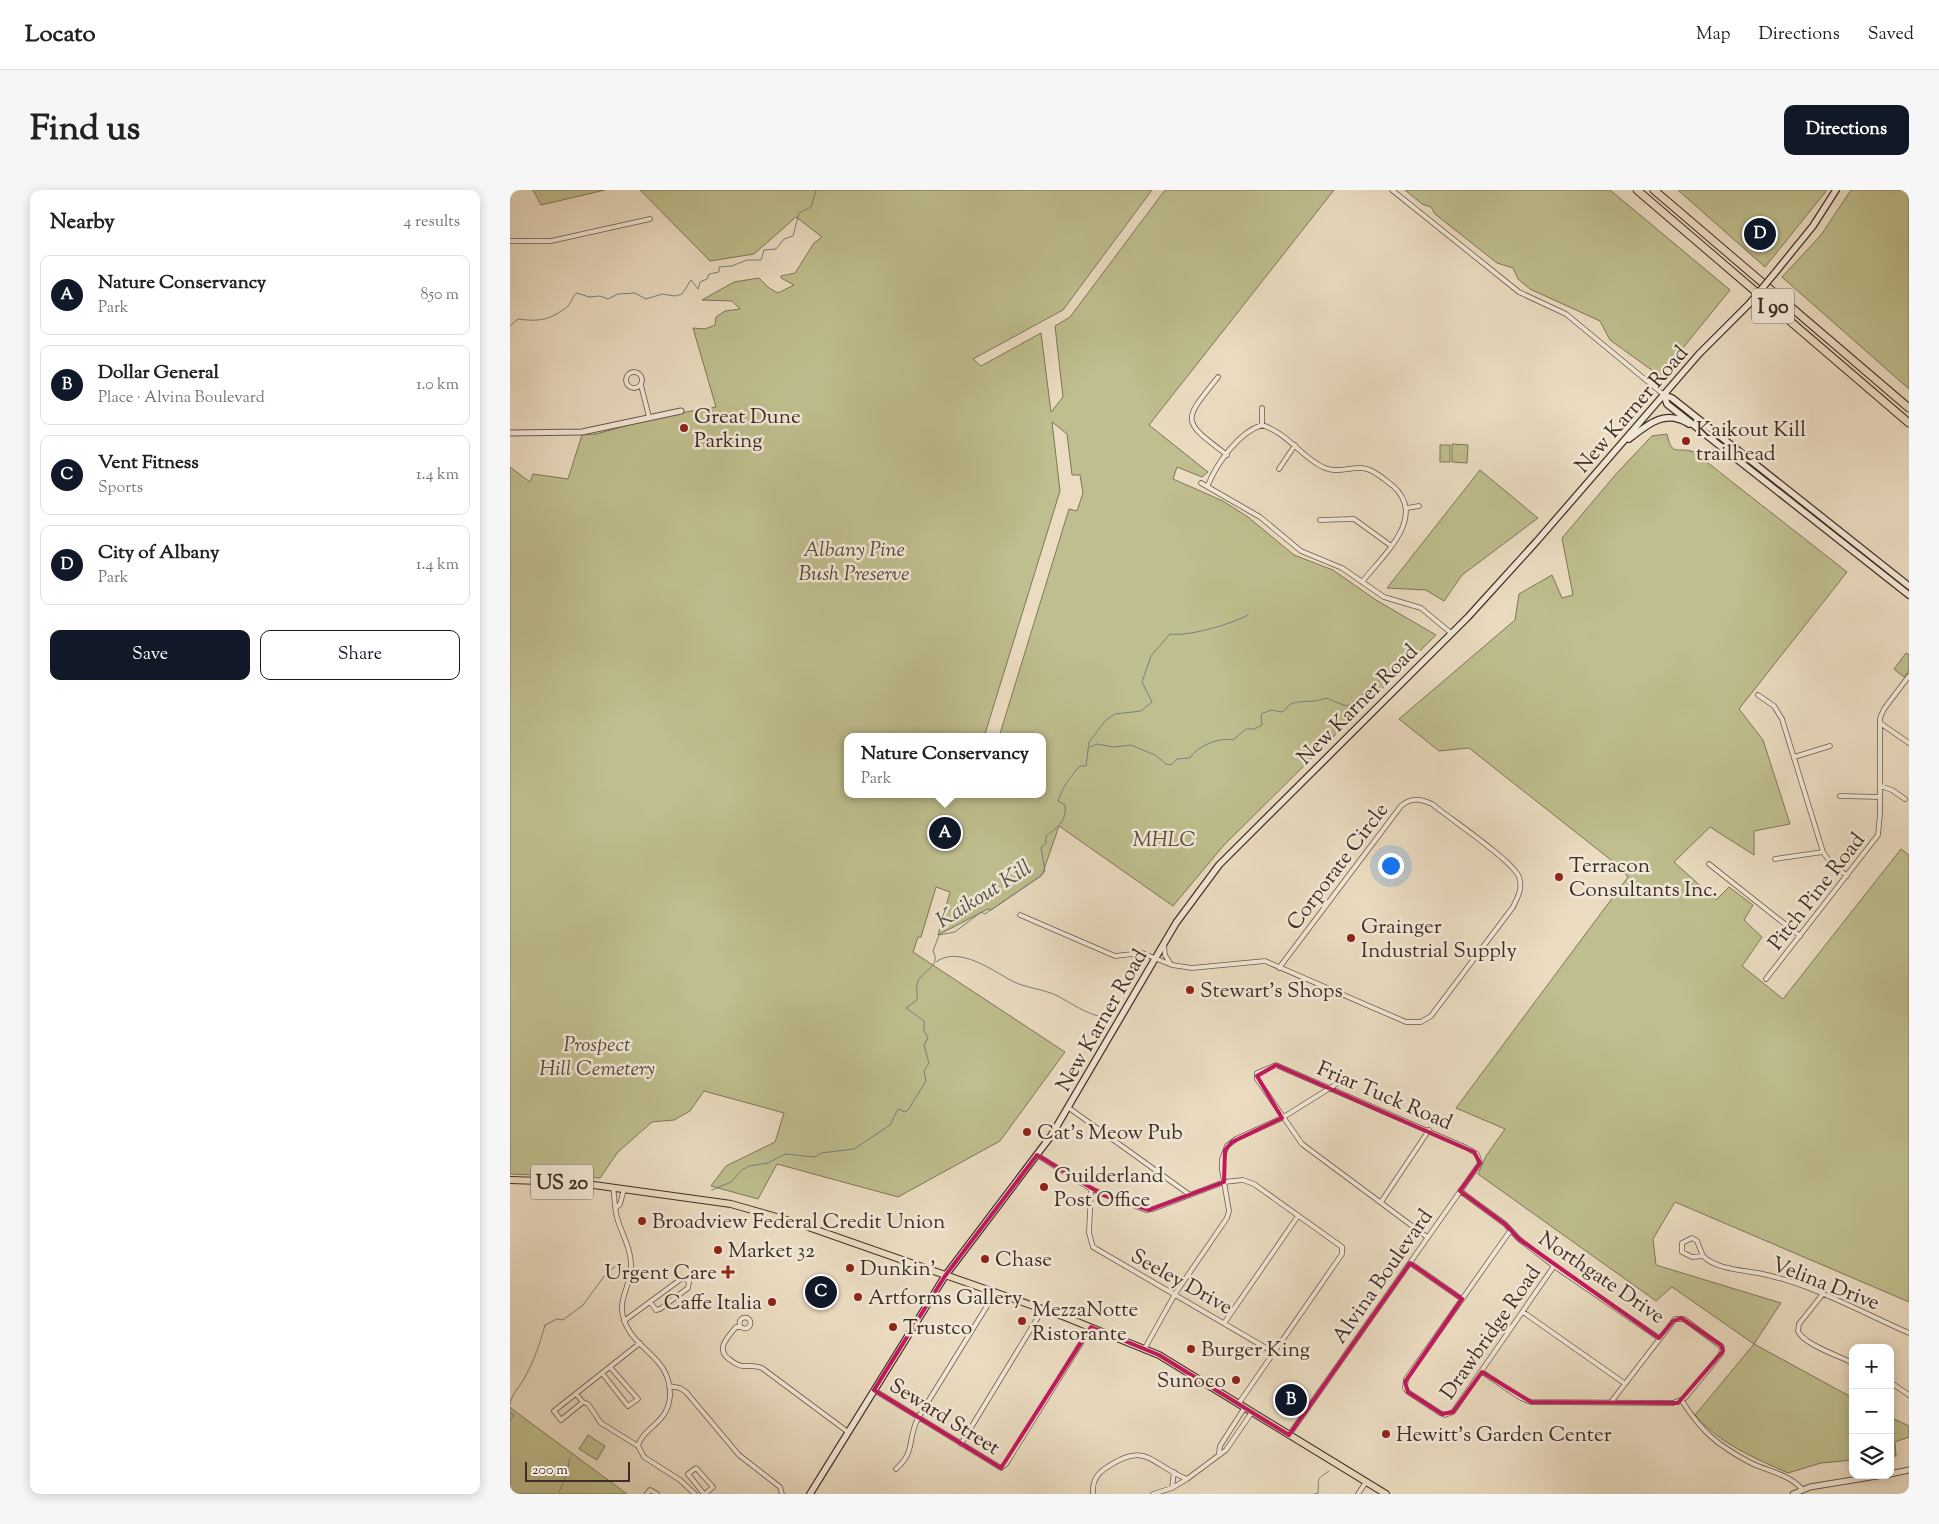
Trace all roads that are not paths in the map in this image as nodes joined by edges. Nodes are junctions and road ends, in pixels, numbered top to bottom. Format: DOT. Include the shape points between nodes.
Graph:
graph roads {
  1 [pos="1392,190"];
  2 [pos="1637,190"];
  3 [pos="1654,190"];
  4 [pos="1836,190"];
  5 [pos="650,219"];
  6 [pos="510,241"];
  7 [pos="1218,377"];
  8 [pos="641,385"];
  9 [pos="1664,395"];
  10 [pos="1262,408"];
  11 [pos="1909,408"];
  12 [pos="680,411"];
  13 [pos="648,417"];
  14 [pos="1909,423"];
  15 [pos="1262,425"];
  16 [pos="510,433"];
  17 [pos="1716,442"];
  18 [pos="1295,445"];
  19 [pos="1619,446"];
  20 [pos="1227,456"];
  21 [pos="1279,469"];
  22 [pos="1201,483"];
  23 [pos="1208,485"];
  24 [pos="1419,506"];
  25 [pos="1407,508"];
  26 [pos="1320,520"];
  27 [pos="1390,545"];
  28 [pos="1362,582"];
  29 [pos="1909,586"];
  30 [pos="1909,594"];
  31 [pos="1451,633"];
  32 [pos="1909,676"];
  33 [pos="1758,695"];
  34 [pos="1880,723"];
  35 [pos="1909,743"];
  36 [pos="1830,746"];
  37 [pos="1794,757"];
  38 [pos="1880,786"];
  39 [pos="1840,796"];
  40 [pos="1880,797"];
  41 [pos="1905,799"];
  42 [pos="1823,852"];
  43 [pos="1775,859"];
  44 [pos="1709,864"];
  45 [pos="1847,876"];
  46 [pos="1020,915"];
  47 [pos="1800,936"];
  48 [pos="1165,943"];
  49 [pos="1156,959"];
  50 [pos="1172,965"];
  51 [pos="1279,968"];
  52 [pos="1766,979"];
  53 [pos="1346,1078"];
  54 [pos="1331,1088"];
  55 [pos="1069,1108"];
  56 [pos="1282,1118"];
  57 [pos="1429,1130"];
  58 [pos="1037,1155"];
  59 [pos="1479,1158"];
  60 [pos="510,1180"];
  61 [pos="1224,1182"];
  62 [pos="613,1187"];
  63 [pos="624,1188"];
  64 [pos="1091,1189"];
  65 [pos="1460,1191"];
  66 [pos="1190,1195"];
  67 [pos="1381,1202"];
  68 [pos="617,1207"];
  69 [pos="1298,1216"];
  70 [pos="1510,1230"];
  71 [pos="1428,1237"];
  72 [pos="1703,1256"];
  73 [pos="1410,1263"];
  74 [pos="1554,1266"];
  75 [pos="945,1276"];
  76 [pos="995,1293"];
  77 [pos="1175,1294"];
  78 [pos="1822,1295"];
  79 [pos="1462,1299"];
  80 [pos="651,1303"];
  81 [pos="1043,1309"];
  82 [pos="1523,1312"];
  83 [pos="624,1321"];
  84 [pos="1225,1322"];
  85 [pos="740,1326"];
  86 [pos="1091,1327"];
  87 [pos="1909,1333"];
  88 [pos="1659,1338"];
  89 [pos="640,1343"];
  90 [pos="1145,1348"];
  91 [pos="1273,1352"];
  92 [pos="1849,1361"];
  93 [pos="610,1367"];
  94 [pos="1482,1372"];
  95 [pos="602,1373"];
  96 [pos="1624,1384"];
  97 [pos="1894,1385"];
  98 [pos="670,1386"];
  99 [pos="874,1390"];
  100 [pos="576,1394"];
  101 [pos="1909,1395"];
  102 [pos="1682,1401"];
  103 [pos="583,1402"];
  104 [pos="1611,1402"];
  105 [pos="1242,1405"];
  106 [pos="1252,1412"];
  107 [pos="918,1418"];
  108 [pos="848,1432"];
  109 [pos="1289,1435"];
  110 [pos="960,1444"];
  111 [pos="638,1446"];
  112 [pos="1219,1453"];
  113 [pos="896,1469"];
  114 [pos="1909,1470"];
  115 [pos="1174,1472"];
  116 [pos="1894,1473"];
  117 [pos="1187,1478"];
  118 [pos="1861,1479"];
  119 [pos="1366,1482"];
  120 [pos="1172,1488"];
  121 [pos="1802,1490"];
  122 [pos="782,1493"];
  123 [pos="647,1494"];
  124 [pos="657,1494"];
  125 [pos="694,1494"];
  126 [pos="705,1494"];
  127 [pos="810,1494"];
  128 [pos="1093,1494"];
  129 [pos="1153,1494"];
  130 [pos="1358,1494"];
  131 [pos="1386,1494"];
  132 [pos="1793,1494"];
  1 -- 9 [label="street" via="1519,292 1566,314"];
  2 -- 14 [label="highway, I 90"];
  3 -- 11 [label="highway, I 90"];
  4 -- 9 [label="main road, New Karner Road, bridge" via="1813,226 1749,304"];
  5 -- 6 [label="street" via="551,241"];
  7 -- 20 [label="street" via="1194,408 1191,419 1195,430"];
  8 -- 8 [label="street" via="642,377 638,373 627,376 627,384 631,387"];
  8 -- 13 [label="street"];
  9 -- 17 [label="main road" via="1667,404"];
  9 -- 19 [label="main road, New Karner Road"];
  9 -- 29 [label="main road" via="1672,398"];
  10 -- 15 [label="street"];
  12 -- 13 [label="street"];
  13 -- 16 [label="street" via="582,432"];
  15 -- 18 [label="street"];
  15 -- 20 [label="street" via="1244,434"];
  17 -- 19 [label="main road" via="1682,420 1668,417 1649,424"];
  17 -- 30 [label="main road"];
  18 -- 21 [label="street"];
  18 -- 25 [label="street" via="1325,468 1358,467 1376,473 1400,492"];
  19 -- 31 [label="main road, New Karner Road"];
  20 -- 23 [label="street"];
  22 -- 23 [label="street"];
  23 -- 28 [label="street" via="1260,517 1301,551 1332,563"];
  24 -- 25 [label="street"];
  25 -- 27 [label="street" via="1405,524"];
  26 -- 27 [label="street" via="1354,519"];
  27 -- 28 [label="street"];
  28 -- 31 [label="street" via="1384,597 1421,608"];
  31 -- 48 [label="main road, New Karner Road" via="1227,855 1185,909"];
  32 -- 34 [label="street, Pitch Pine Road" via="1884,709"];
  33 -- 37 [label="street" via="1778,710"];
  34 -- 35 [label="street"];
  34 -- 38 [label="street, Pitch Pine Road"];
  36 -- 37 [label="street"];
  37 -- 42 [label="street"];
  38 -- 40 [label="street, Pitch Pine Road"];
  38 -- 41 [label="street"];
  39 -- 40 [label="street"];
  40 -- 45 [label="street, Pitch Pine Road" via="1878,835"];
  42 -- 43 [label="street"];
  42 -- 45 [label="street"];
  44 -- 47 [label="street"];
  45 -- 47 [label="street, Pitch Pine Road"];
  46 -- 49 [label="street, Corporate Circle" via="1105,953 1115,956 1142,953"];
  47 -- 52 [label="street, Pitch Pine Road"];
  48 -- 49 [label="main road, New Karner Road"];
  48 -- 50 [label="street" via="1165,956"];
  49 -- 50 [label="street, Corporate Circle"];
  49 -- 55 [label="main road, New Karner Road"];
  50 -- 51 [label="street, Corporate Circle" via="1199,968 1260,961"];
  51 -- 51 [label="street, Corporate Circle" via="1406,1022 1421,1022 1431,1016 1513,906 1520,893 1520,879 1508,864 1432,804 1408,801"];
  53 -- 54 [label="street"];
  54 -- 56 [label="street"];
  54 -- 56 [label="street, Friar Tuck Road" via="1276,1065 1257,1073"];
  54 -- 57 [label="street, Friar Tuck Road"];
  55 -- 58 [label="main road, New Karner Road"];
  55 -- 66 [label="street"];
  56 -- 61 [label="street" via="1227,1146 1222,1159"];
  56 -- 67 [label="street" via="1302,1144"];
  57 -- 59 [label="street, Friar Tuck Road" via="1468,1148"];
  57 -- 67 [label="street"];
  58 -- 64 [label="street"];
  58 -- 75 [label="main road, New Karner Road"];
  59 -- 65 [label="street, Alvina Boulevard" via="1478,1167"];
  60 -- 62 [label="main road, US 20"];
  61 -- 66 [label="street"];
  61 -- 69 [label="street" via="1248,1181"];
  61 -- 77 [label="street" via="1229,1211 1227,1218"];
  62 -- 63 [label="main road, US 20"];
  62 -- 68 [label="street"];
  63 -- 68 [label="street"];
  63 -- 75 [label="main road, US 20" via="744,1207"];
  64 -- 66 [label="street" via="1136,1208 1149,1210"];
  64 -- 77 [label="street, Seeley Drive" via="1091,1244 1099,1252"];
  65 -- 70 [label="street, Northgate Drive"];
  65 -- 71 [label="street, Alvina Boulevard"];
  67 -- 71 [label="street"];
  68 -- 83 [label="street" via="631,1267 622,1296"];
  69 -- 84 [label="street"];
  69 -- 91 [label="street" via="1343,1249"];
  70 -- 74 [label="street, Northgate Drive"];
  70 -- 79 [label="street"];
  71 -- 73 [label="street, Alvina Boulevard"];
  72 -- 72 [label="street, Velina Drive" via="1695,1239 1688,1238 1682,1242 1684,1254"];
  72 -- 78 [label="street, Velina Drive" via="1726,1267 1784,1279"];
  73 -- 79 [label="street"];
  73 -- 109 [label="street, Alvina Boulevard"];
  74 -- 82 [label="street, Drawbridge Road"];
  74 -- 88 [label="street, Northgate Drive"];
  75 -- 76 [label="main road, US 20"];
  75 -- 99 [label="main road, New Karner Road"];
  76 -- 81 [label="main road, US 20"];
  76 -- 107 [label="street"];
  77 -- 84 [label="street, Seeley Drive"];
  77 -- 90 [label="street"];
  78 -- 87 [label="street, Velina Drive"];
  78 -- 92 [label="street" via="1798,1327 1799,1335"];
  79 -- 94 [label="street, Drawbridge Road" via="1404,1384 1408,1392 1440,1413 1449,1414"];
  80 -- 80 [label="street" via="656,1310 660,1309 688,1288 689,1282 681,1279"];
  80 -- 83 [label="street"];
  81 -- 86 [label="main road, US 20"];
  81 -- 110 [label="street"];
  82 -- 94 [label="street, Drawbridge Road"];
  82 -- 96 [label="street"];
  83 -- 89 [label="street"];
  84 -- 91 [label="street, Seeley Drive"];
  85 -- 108 [label="street" via="724,1343 724,1355 740,1366 762,1368"];
  86 -- 90 [label="main road, US 20"];
  86 -- 110 [label="street, Seward Street" via="1006,1464 1001,1468"];
  88 -- 96 [label="street"];
  88 -- 102 [label="street, Northgate Drive" via="1673,1321 1681,1318 1722,1347 1721,1354"];
  89 -- 93 [label="street"];
  89 -- 98 [label="street" via="664,1368"];
  90 -- 105 [label="main road, US 20"];
  91 -- 105 [label="street"];
  93 -- 95 [label="street"];
  93 -- 95 [label="street" via="638,1399 628,1406"];
  94 -- 104 [label="street" via="1531,1402"];
  95 -- 100 [label="street"];
  96 -- 104 [label="street"];
  97 -- 101 [label="street"];
  98 -- 111 [label="street" via="666,1412"];
  98 -- 122 [label="street" via="686,1392 740,1455 780,1487"];
  99 -- 107 [label="street, Seward Street"];
  99 -- 108 [label="main road, New Karner Road"];
  100 -- 103 [label="street"];
  100 -- 103 [label="street" via="554,1411 561,1420"];
  102 -- 104 [label="street" via="1666,1404"];
  102 -- 121 [label="street" via="1707,1434 1751,1463 1792,1480"];
  103 -- 111 [label="street" via="602,1423"];
  105 -- 106 [label="main road, US 20"];
  105 -- 112 [label="street"];
  106 -- 109 [label="main road, US 20"];
  106 -- 112 [label="street" via="1230,1445"];
  107 -- 110 [label="street, Seward Street"];
  107 -- 113 [label="street" via="911,1434 909,1455"];
  108 -- 127 [label="main road, New Karner Road"];
  109 -- 119 [label="main road, US 20"];
  111 -- 125 [label="street" via="644,1457 680,1480"];
  112 -- 117 [label="street"];
  114 -- 116 [label="street"];
  115 -- 117 [label="street"];
  115 -- 120 [label="street"];
  115 -- 128 [label="street" via="1149,1457 1128,1456 1098,1474"];
  117 -- 120 [label="street"];
  118 -- 121 [label="street"];
  119 -- 130 [label="street"];
  119 -- 131 [label="main road, US 20"];
  120 -- 129 [label="street"];
  121 -- 132 [label="street"];
  123 -- 124 [label="street" via="650,1490"];
  126 -- 126 [label="street" via="713,1487 696,1468 688,1474"];
}
